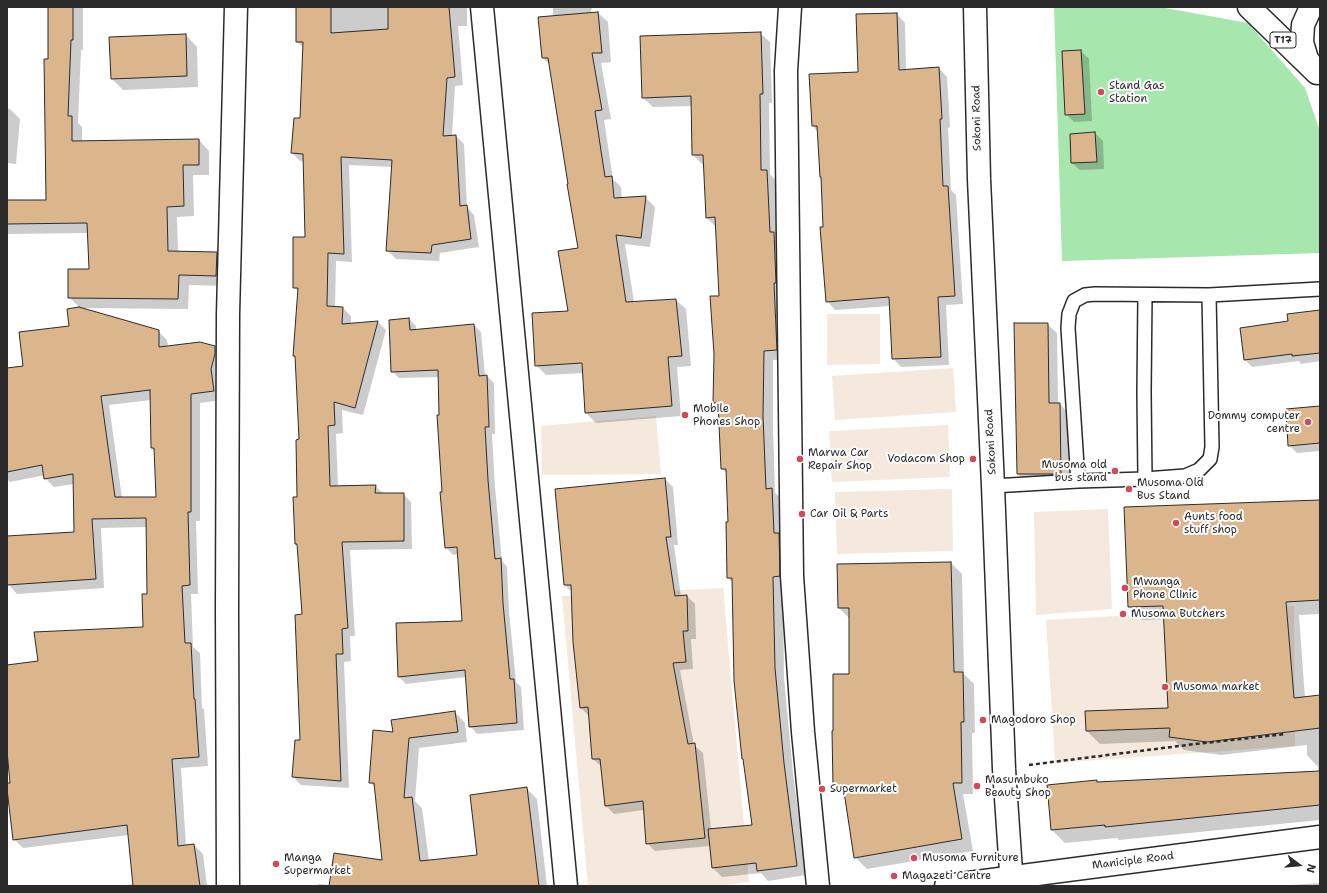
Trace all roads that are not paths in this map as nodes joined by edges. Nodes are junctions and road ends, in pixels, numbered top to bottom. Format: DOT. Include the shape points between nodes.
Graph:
graph roads {
  1 [pos="236,7"];
  2 [pos="482,7"];
  3 [pos="790,7"];
  4 [pos="975,7"];
  5 [pos="1249,7"];
  6 [pos="1311,7"];
  7 [pos="1318,74"];
  8 [pos="1320,288"];
  9 [pos="1145,295"];
  10 [pos="1209,295"];
  11 [pos="1145,479"];
  12 [pos="1078,481"];
  13 [pos="993,486"];
  14 [pos="1320,837"];
  15 [pos="1012,881"];
  16 [pos="228,886"];
  17 [pos="566,886"];
  18 [pos="818,886"];
  19 [pos="946,886"];
  1 -- 16 [label="street" via="228,314"];
  2 -- 17 [label="street"];
  3 -- 18 [label="street" via="786,71 792,576 803,732"];
  4 -- 13 [label="street, Sokoni Road" via="979,179"];
  5 -- 7 [label="street, T17"];
  6 -- 7 [label="street" via="1303,25 1302,42 1307,59"];
  8 -- 10 [label="lane"];
  9 -- 10 [label="lane"];
  9 -- 11 [label="lane"];
  9 -- 12 [label="lane" via="1085,295 1074,301 1069,314"];
  10 -- 11 [label="lane" via="1212,446 1210,459 1199,470 1185,476"];
  11 -- 12 [label="lane"];
  12 -- 13 [label="lane"];
  13 -- 15 [label="street, Sokoni Road" via="1004,769"];
  14 -- 15 [label="street, Maniciple Road"];
  15 -- 19 [label="street, Maniciple Road"];
}
